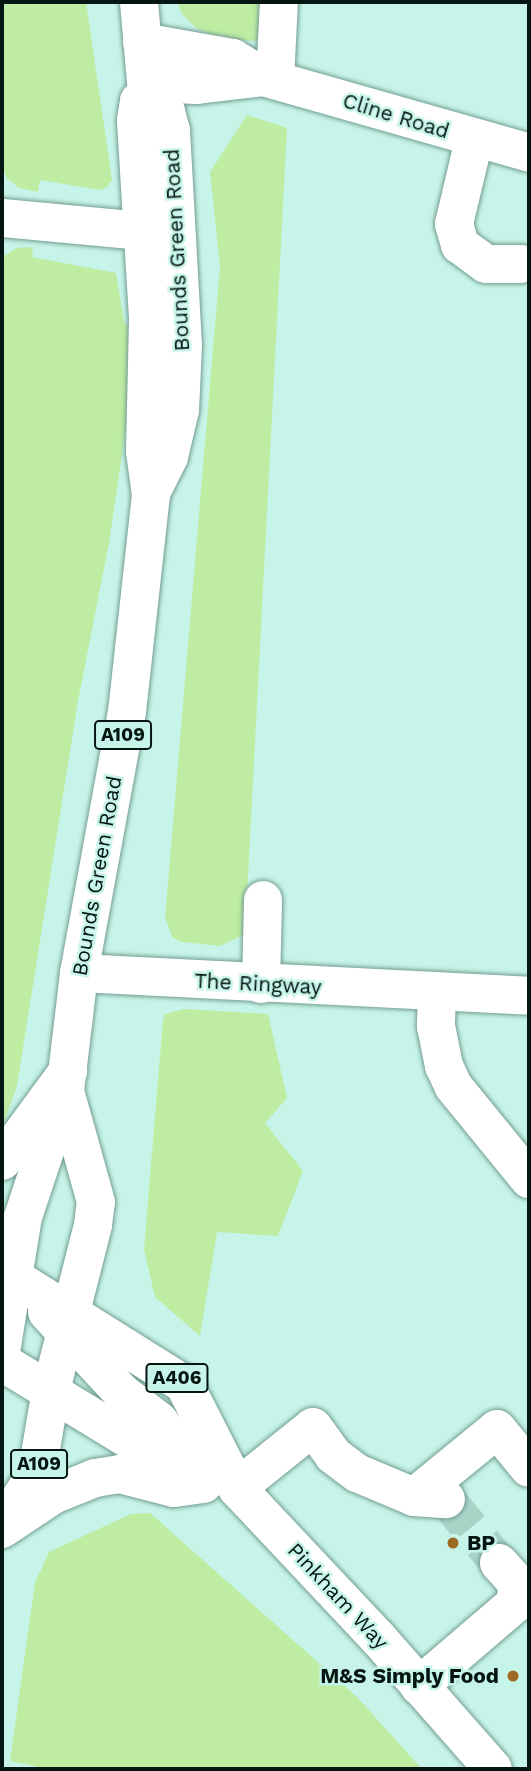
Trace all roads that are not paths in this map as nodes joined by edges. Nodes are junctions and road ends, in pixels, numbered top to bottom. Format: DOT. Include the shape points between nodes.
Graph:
graph roads {
  1 [pos="139,2"];
  2 [pos="279,2"];
  3 [pos="142,42"];
  4 [pos="269,79"];
  5 [pos="147,88"];
  6 [pos="474,141"];
  7 [pos="529,153"];
  8 [pos="2,218"];
  9 [pos="162,233"];
  10 [pos="521,264"];
  11 [pos="263,900"];
  12 [pos="79,973"];
  13 [pos="261,984"];
  14 [pos="436,994"];
  15 [pos="529,996"];
  16 [pos="66,1081"];
  17 [pos="2,1161"];
  18 [pos="529,1179"];
  19 [pos="8,1274"];
  20 [pos="69,1322"];
  21 [pos="2,1346"];
  22 [pos="2,1362"];
  23 [pos="51,1390"];
  24 [pos="529,1468"];
  25 [pos="217,1481"];
  26 [pos="2,1528"];
  27 [pos="499,1563"];
  28 [pos="523,1598"];
  29 [pos="419,1686"];
  30 [pos="492,1769"];
  1 -- 3 [label="main road"];
  2 -- 4 [label="main road"];
  3 -- 4 [label="main road, Cline Road" via="233,58"];
  3 -- 5 [label="main road"];
  4 -- 5 [label="main road, Cline Road"];
  4 -- 6 [label="main road, Cline Road"];
  5 -- 9 [label="main road, Bounds Green Road / A109" via="166,112 171,131"];
  6 -- 7 [label="main road, Cline Road"];
  6 -- 10 [label="main road" via="456,212 460,244 486,264"];
  8 -- 9 [label="main road"];
  9 -- 12 [label="main road, Bounds Green Road / A109" via="180,411 169,457 150,495 127,712"];
  11 -- 13 [label="main road"];
  12 -- 13 [label="main road, The Ringway"];
  12 -- 16 [label="main road, Bounds Green Road / A109"];
  13 -- 14 [label="main road, The Ringway"];
  14 -- 15 [label="main road, The Ringway"];
  14 -- 18 [label="main road" via="436,1026 444,1066 454,1087"];
  16 -- 17 [label="main road"];
  16 -- 19 [label="main road, Bounds Green Road / A109"];
  16 -- 20 [label="main road, Bounds Green Road / A109" via="96,1202"];
  19 -- 20 [label="main road"];
  19 -- 21 [label="main road, A109"];
  20 -- 23 [label="main road, Bounds Green Road / A109"];
  20 -- 25 [label="main road" via="122,1393 159,1421"];
  22 -- 23 [label="main road, Pinkham Way"];
  23 -- 25 [label="main road, Pinkham Way" via="138,1445"];
  23 -- 26 [label="main road, A109" via="37,1472"];
  24 -- 25 [label="main road" via="497,1429 430,1498 357,1473 333,1455 313,1427"];
  25 -- 26 [label="main road" via="174,1488 120,1474 95,1478 53,1495"];
  25 -- 29 [label="main road, Pinkham Way"];
  27 -- 28 [label="main road" via="517,1583"];
  28 -- 29 [label="main road"];
  29 -- 30 [label="main road, Pinkham Way"];
}
